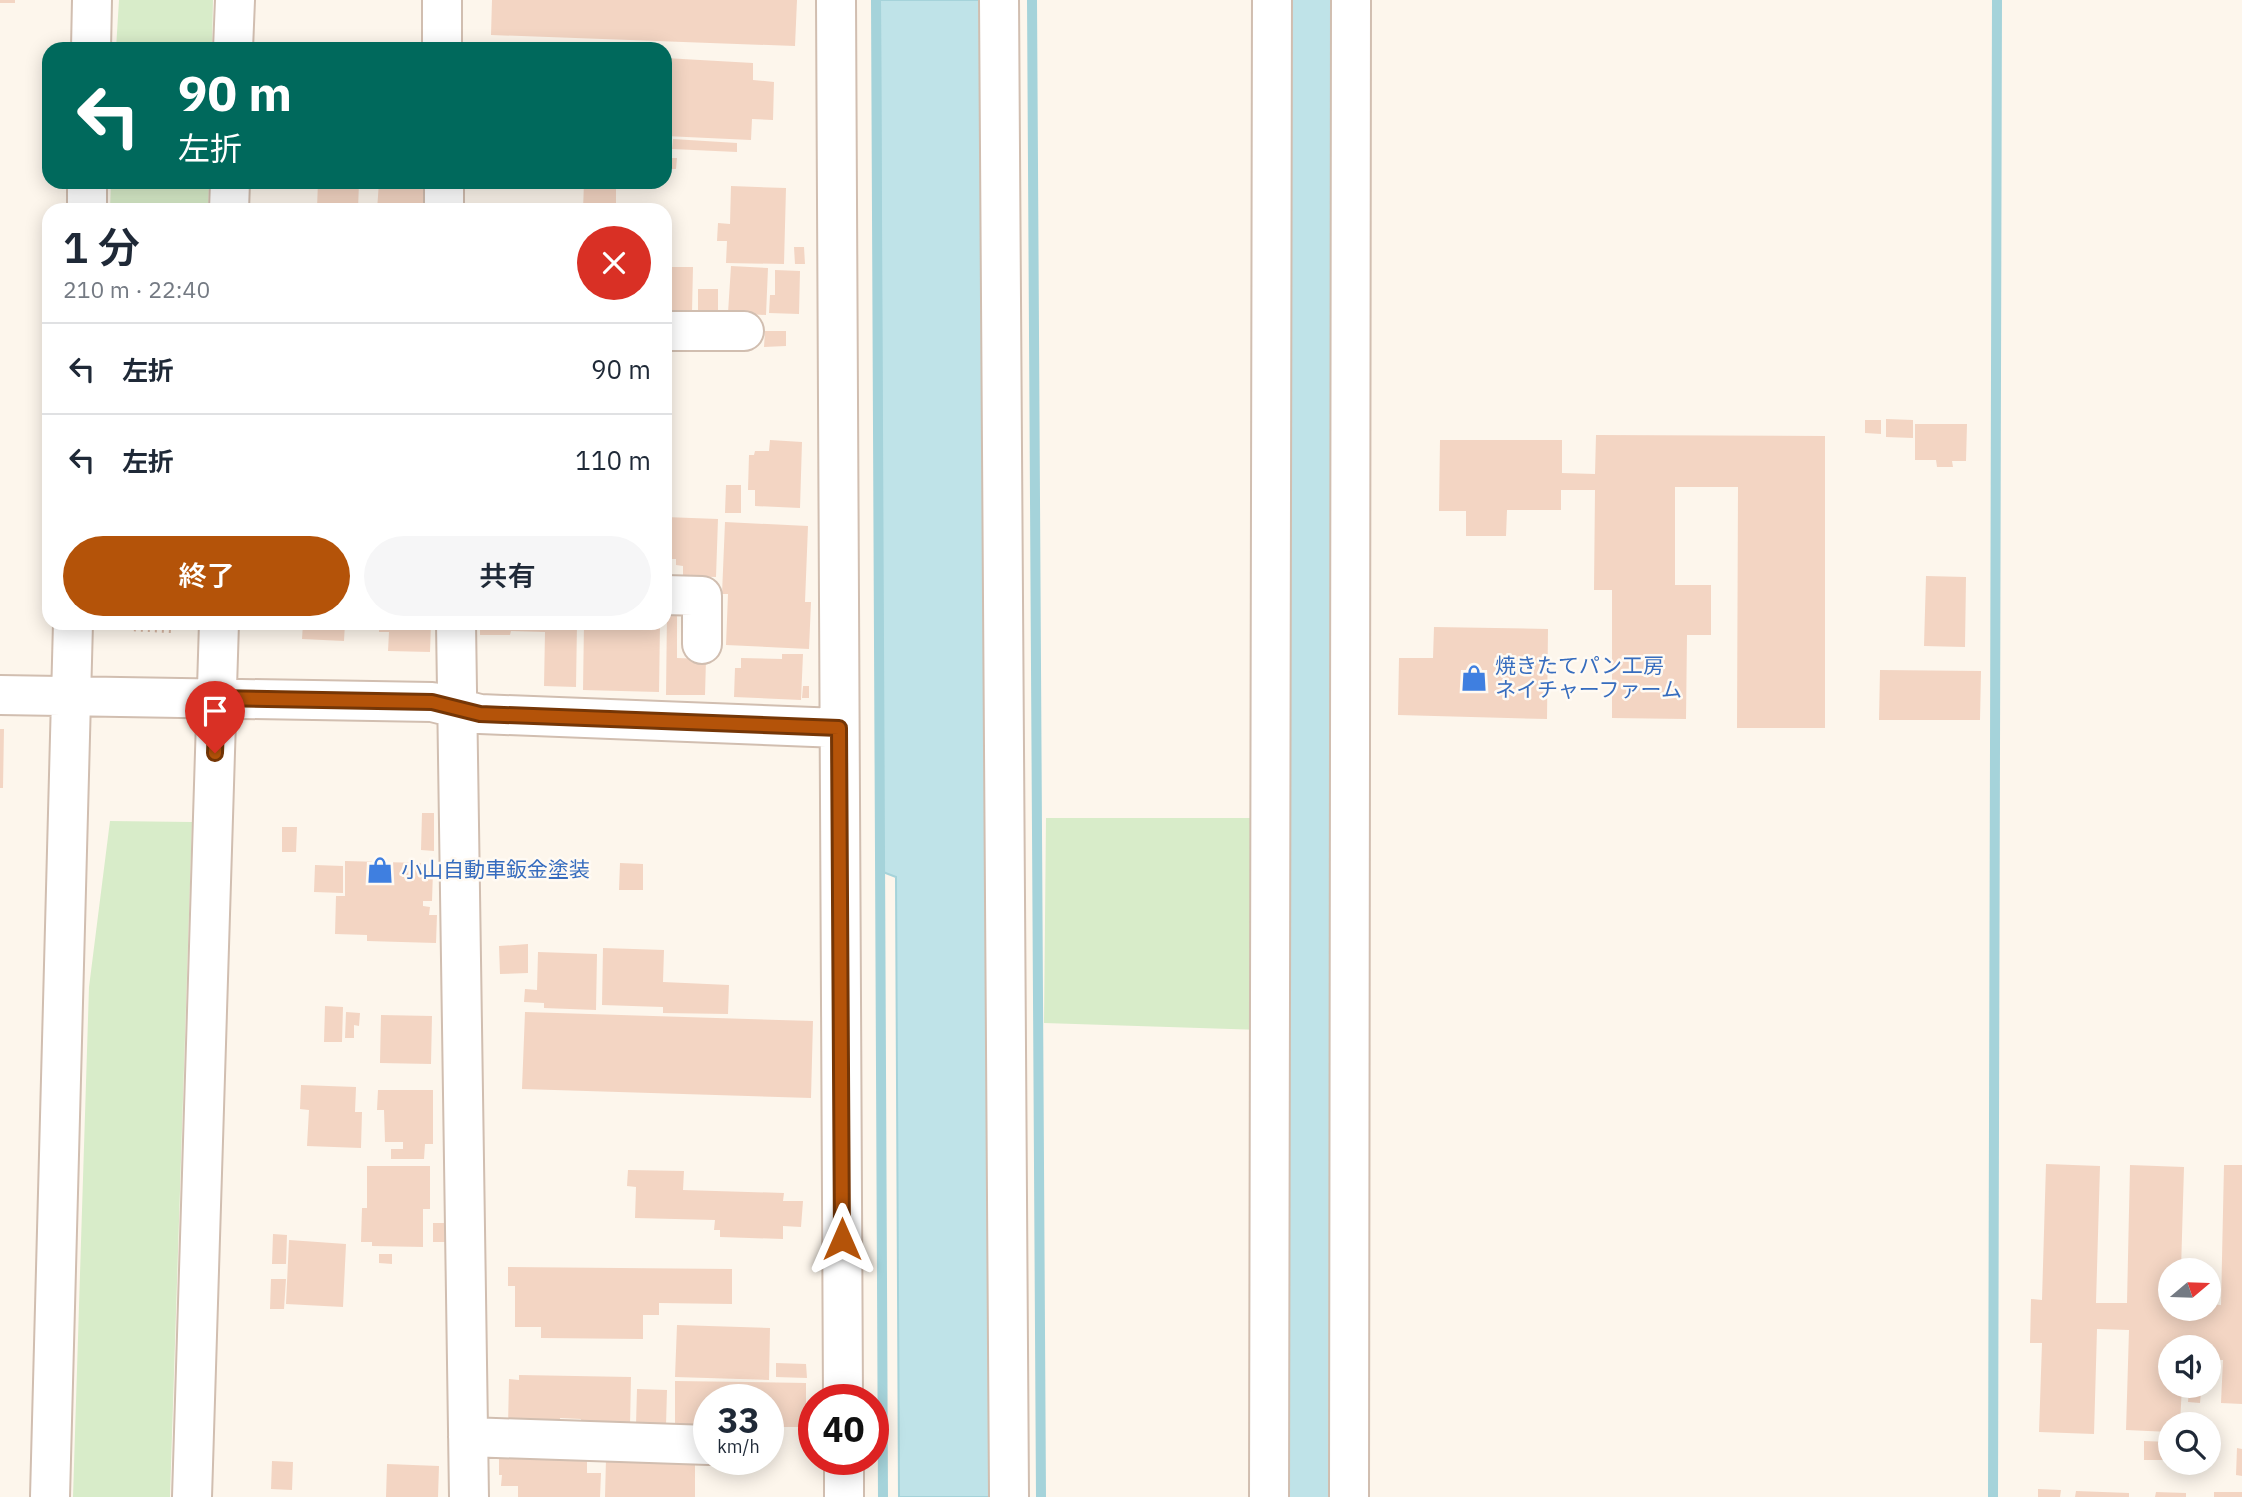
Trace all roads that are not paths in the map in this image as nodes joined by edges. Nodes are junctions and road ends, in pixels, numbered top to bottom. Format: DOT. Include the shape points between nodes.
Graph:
graph roads {
  1 [pos="92,0"];
  2 [pos="235,0"];
  3 [pos="442,0"];
  4 [pos="836,0"];
  5 [pos="999,0"];
  6 [pos="1272,0"];
  7 [pos="1351,0"];
  8 [pos="91,42"];
  9 [pos="233,42"];
  10 [pos="442,42"];
  11 [pos="672,331"];
  12 [pos="744,331"];
  13 [pos="672,595"];
  14 [pos="72,630"];
  15 [pos="219,630"];
  16 [pos="456,630"];
  17 [pos="702,644"];
  18 [pos="0,695"];
  19 [pos="70,695"];
  20 [pos="217,698"];
  21 [pos="459,709"];
  22 [pos="839,728"];
  23 [pos="843,1384"];
  24 [pos="468,1437"];
  25 [pos="693,1444"];
  26 [pos="844,1475"];
  27 [pos="50,1497"];
  28 [pos="192,1497"];
  29 [pos="469,1497"];
  30 [pos="844,1497"];
  31 [pos="1009,1497"];
  32 [pos="1269,1497"];
  33 [pos="1349,1497"];
  1 -- 8 [label="street"];
  2 -- 9 [label="street"];
  3 -- 10 [label="street"];
  4 -- 22 [label="street"];
  5 -- 31 [label="street"];
  6 -- 32 [label="street"];
  7 -- 33 [label="street"];
  11 -- 12 [label="street"];
  13 -- 17 [label="street" via="702,596"];
  14 -- 19 [label="street"];
  15 -- 20 [label="street"];
  16 -- 21 [label="street"];
  18 -- 19 [label="street"];
  19 -- 20 [label="street"];
  19 -- 27 [label="street"];
  20 -- 21 [label="street" via="432,702"];
  20 -- 28 [label="street"];
  21 -- 22 [label="street" via="480,714"];
  21 -- 24 [label="street"];
  22 -- 23 [label="street"];
  24 -- 25 [label="street"];
  24 -- 29 [label="street"];
  26 -- 30 [label="street"];
}
